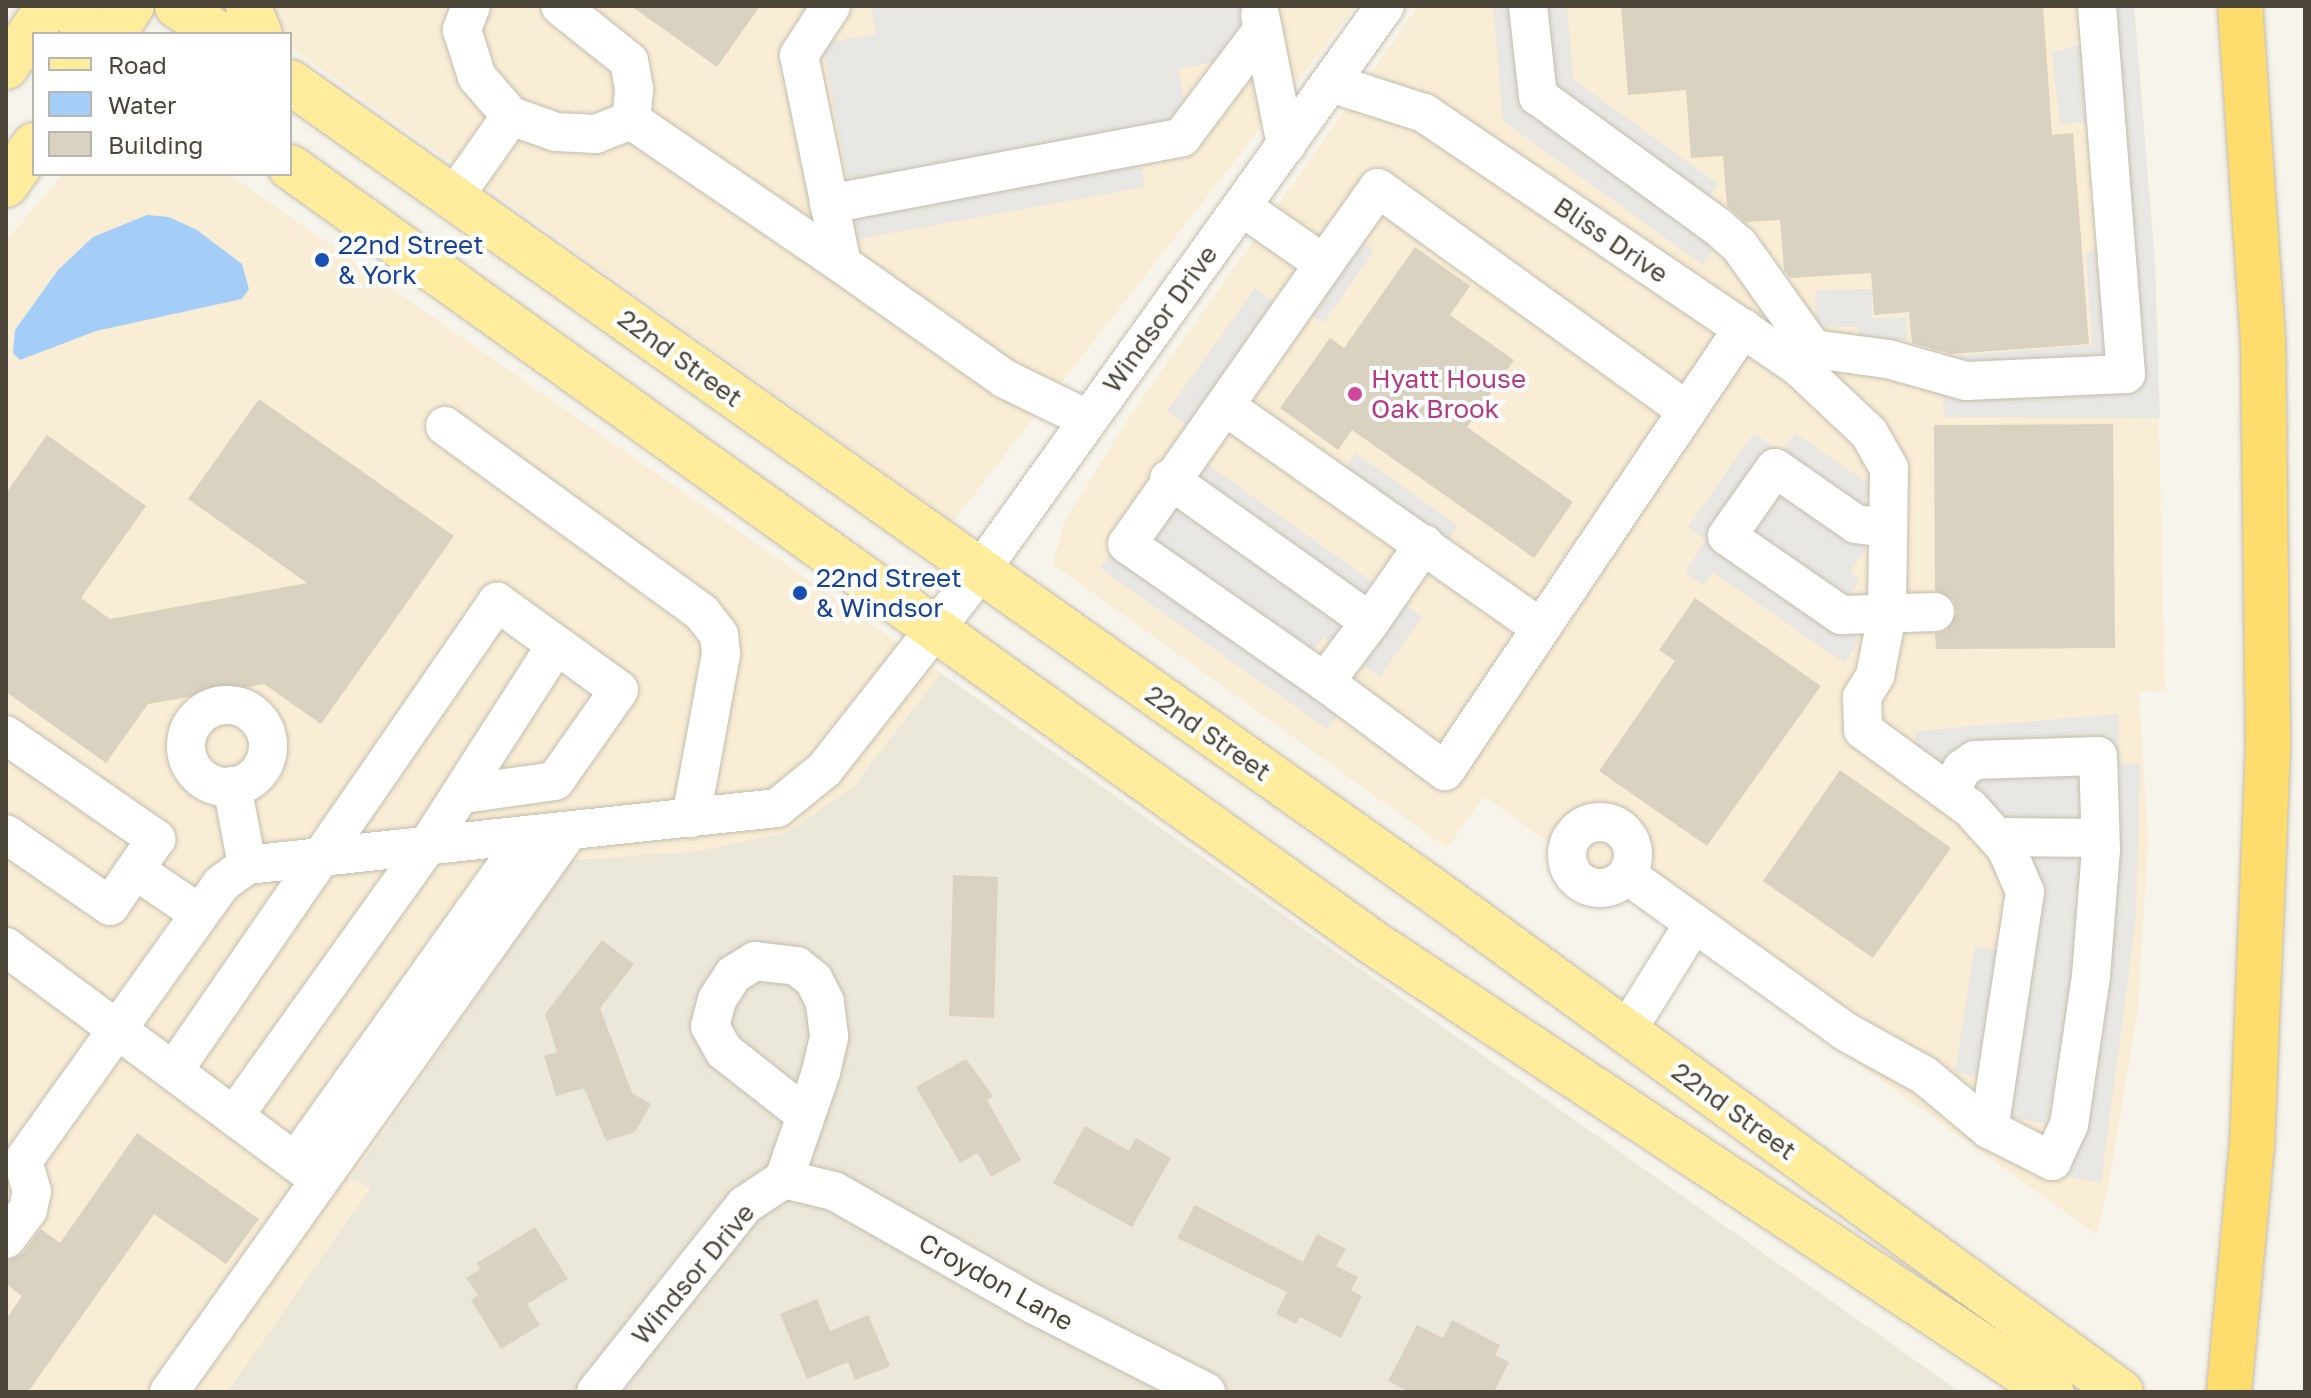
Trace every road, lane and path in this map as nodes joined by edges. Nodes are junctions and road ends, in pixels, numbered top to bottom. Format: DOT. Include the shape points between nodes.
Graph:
graph roads {
  1 [pos="49,6"];
  2 [pos="63,6"];
  3 [pos="132,6"];
  4 [pos="177,6"];
  5 [pos="248,6"];
  6 [pos="471,6"];
  7 [pos="560,6"];
  8 [pos="831,6"];
  9 [pos="1385,6"];
  10 [pos="1528,6"];
  11 [pos="2097,6"];
  12 [pos="2240,6"];
  13 [pos="1260,18"];
  14 [pos="98,32"];
  15 [pos="114,32"];
  16 [pos="216,32"];
  17 [pos="259,32"];
  18 [pos="6,67"];
  19 [pos="292,83"];
  20 [pos="1331,83"];
  21 [pos="511,116"];
  22 [pos="631,120"];
  23 [pos="1286,145"];
  24 [pos="292,168"];
  25 [pos="454,197"];
  26 [pos="829,204"];
  27 [pos="1242,207"];
  28 [pos="842,264"];
  29 [pos="1324,264"];
  30 [pos="1743,328"];
  31 [pos="1807,359"];
  32 [pos="1225,406"];
  33 [pos="1687,411"];
  34 [pos="1087,419"];
  35 [pos="445,426"];
  36 [pos="1169,479"];
  37 [pos="1887,528"];
  38 [pos="1424,544"];
  39 [pos="978,574"];
  40 [pos="1935,612"];
  41 [pos="1887,615"];
  42 [pos="1370,622"];
  43 [pos="1541,628"];
  44 [pos="934,630"];
  45 [pos="556,645"];
  46 [pos="1325,682"];
  47 [pos="6,735"];
  48 [pos="232,786"];
  49 [pos="1949,793"];
  50 [pos="462,794"];
  51 [pos="691,818"];
  52 [pos="569,831"];
  53 [pos="6,834"];
  54 [pos="528,835"];
  55 [pos="1997,837"];
  56 [pos="2100,838"];
  57 [pos="427,846"];
  58 [pos="320,857"];
  59 [pos="247,865"];
  60 [pos="135,870"];
  61 [pos="1627,875"];
  62 [pos="200,914"];
  63 [pos="1694,923"];
  64 [pos="6,947"];
  65 [pos="118,1028"];
  66 [pos="1626,1032"];
  67 [pos="174,1070"];
  68 [pos="804,1114"];
  69 [pos="234,1116"];
  70 [pos="1989,1129"];
  71 [pos="15,1161"];
  72 [pos="308,1171"];
  73 [pos="784,1179"];
  74 [pos="6,1239"];
  75 [pos="169,1392"];
  76 [pos="596,1392"];
  77 [pos="1206,1392"];
  78 [pos="2052,1392"];
  79 [pos="2121,1392"];
  80 [pos="2229,1392"];
  1 -- 18 [label="main road"];
  2 -- 14 [label="main road"];
  3 -- 15 [label="main road"];
  4 -- 16 [label="main road"];
  5 -- 17 [label="main road"];
  6 -- 21 [label="street" via="462,30 477,77"];
  7 -- 22 [label="street" via="629,61 634,89"];
  8 -- 26 [label="street" via="799,55"];
  9 -- 20 [label="street, Windsor Drive"];
  10 -- 31 [label="street" via="1538,96 1739,245"];
  11 -- 31 [label="street" via="2126,374 1966,381 1888,359"];
  12 -- 80 [label="highway" via="2263,341 2268,746 2254,1118"];
  13 -- 23 [label="street"];
  13 -- 26 [label="street" via="1182,137"];
  19 -- 25 [label="main road, 22nd Street"];
  20 -- 23 [label="street, Windsor Drive"];
  20 -- 30 [label="street, Bliss Drive" via="1424,113"];
  21 -- 22 [label="street" via="556,132 596,134"];
  21 -- 25 [label="street"];
  22 -- 28 [label="street"];
  23 -- 27 [label="street, Windsor Drive"];
  24 -- 44 [label="main road"];
  25 -- 39 [label="main road, 22nd Street"];
  26 -- 28 [label="street"];
  27 -- 29 [label="street"];
  27 -- 34 [label="street, Windsor Drive"];
  28 -- 34 [label="street" via="1005,379"];
  29 -- 32 [label="street"];
  29 -- 33 [label="street" via="1378,188"];
  30 -- 31 [label="street, Bliss Drive"];
  30 -- 33 [label="street"];
  31 -- 37 [label="street, Bliss Drive" via="1869,433 1889,468"];
  32 -- 36 [label="street"];
  32 -- 38 [label="street"];
  33 -- 43 [label="street"];
  34 -- 39 [label="street, Windsor Drive"];
  35 -- 51 [label="street" via="702,613 719,635 721,654"];
  36 -- 42 [label="street"];
  36 -- 46 [label="street" via="1127,544"];
  37 -- 41 [label="street, Bliss Drive"];
  37 -- 41 [label="street" via="1856,524 1775,468 1727,536 1841,615"];
  38 -- 42 [label="street"];
  38 -- 43 [label="street"];
  39 -- 44 [label="street, Windsor Drive"];
  39 -- 66 [label="main road, 22nd Street"];
  40 -- 41 [label="street"];
  41 -- 49 [label="street, Bliss Drive" via="1875,676 1859,713 1863,730"];
  42 -- 46 [label="street"];
  43 -- 46 [label="street" via="1445,771"];
  44 -- 51 [label="street, Windsor Drive" via="824,770 777,808"];
  44 -- 78 [label="main road" via="1372,942"];
  45 -- 50 [label="street"];
  45 -- 50 [label="street" via="619,690 555,781"];
  45 -- 58 [label="street" via="497,602"];
  47 -- 60 [label="street" via="156,839"];
  48 -- 59 [label="street"];
  49 -- 55 [label="street, Bliss Drive"];
  49 -- 56 [label="street" via="1962,769 1975,760 2098,756"];
  50 -- 57 [label="street"];
  51 -- 52 [label="street, Windsor Drive"];
  52 -- 54 [label="street, Windsor Drive"];
  52 -- 72 [label="street"];
  53 -- 60 [label="street" via="110,906"];
  54 -- 57 [label="street, Windsor Drive"];
  54 -- 72 [label="street"];
  55 -- 56 [label="street"];
  55 -- 70 [label="street" via="2025,892"];
  56 -- 70 [label="street" via="2091,976 2069,1125 2052,1161"];
  57 -- 58 [label="street, Windsor Drive"];
  57 -- 69 [label="street"];
  58 -- 59 [label="street, Windsor Drive"];
  58 -- 67 [label="street"];
  59 -- 62 [label="street" via="221,884"];
  60 -- 62 [label="street"];
  61 -- 63 [label="street"];
  62 -- 65 [label="street"];
  63 -- 66 [label="street"];
  63 -- 70 [label="street" via="1846,1032 1924,1075"];
  64 -- 65 [label="street"];
  65 -- 67 [label="street"];
  65 -- 71 [label="street"];
  66 -- 79 [label="main road, 22nd Street"];
  67 -- 69 [label="street"];
  68 -- 73 [label="street"];
  69 -- 72 [label="street"];
  71 -- 74 [label="street" via="32,1191 28,1210"];
  72 -- 75 [label="street"];
  73 -- 76 [label="street, Windsor Drive" via="745,1205"];
  73 -- 77 [label="street, Croydon Lane" via="834,1191 1035,1305"];
}
